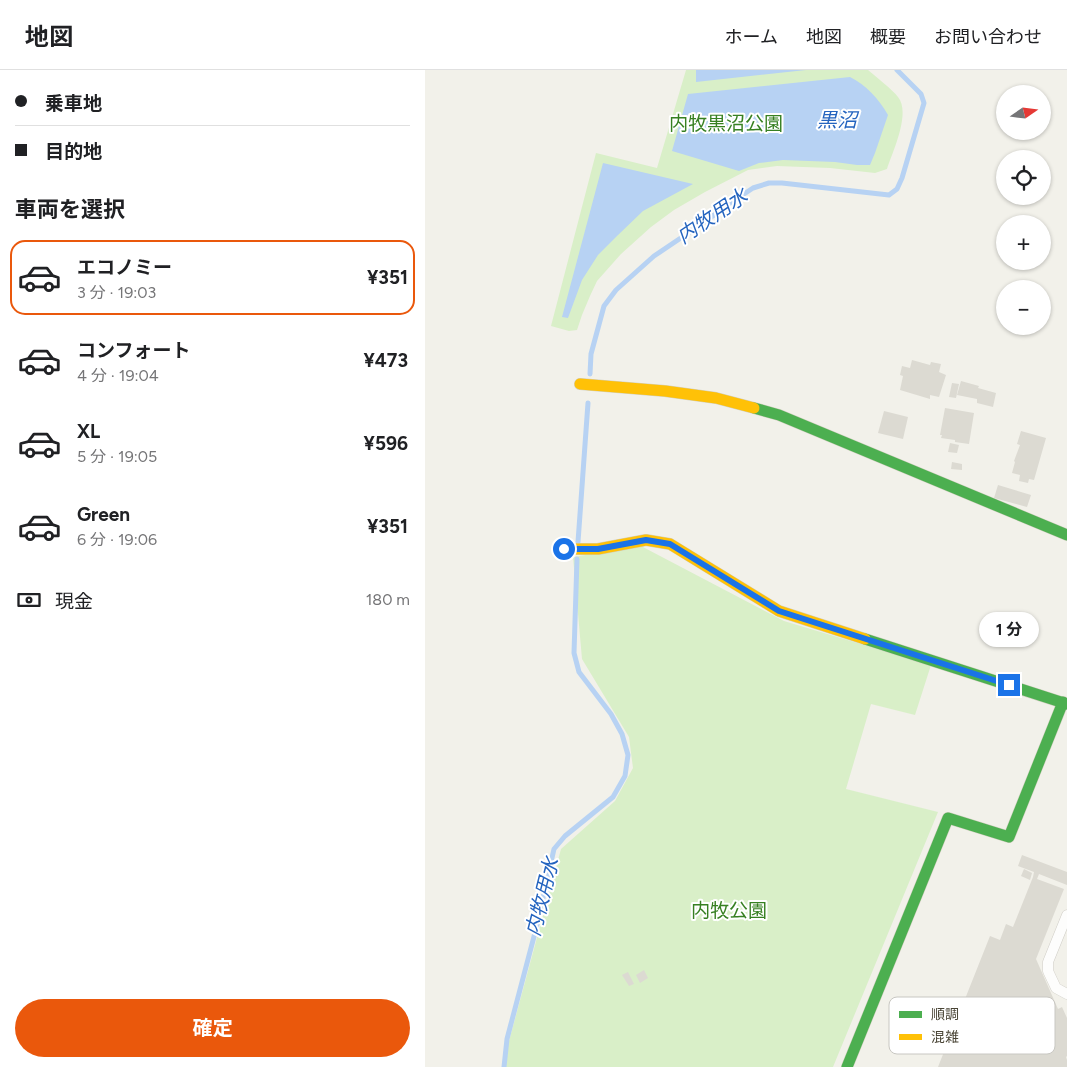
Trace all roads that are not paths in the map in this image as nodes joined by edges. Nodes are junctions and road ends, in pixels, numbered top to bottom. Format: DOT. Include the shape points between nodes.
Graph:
graph roads {
  1 [pos="580,384"];
  2 [pos="1067,535"];
  3 [pos="564,549"];
  4 [pos="1065,703"];
  5 [pos="1067,915"];
  6 [pos="1067,994"];
  7 [pos="847,1067"];
  1 -- 2 [label="street" via="716,398 779,415"];
  3 -- 4 [label="street" via="598,549 646,540 670,544 779,611"];
  4 -- 7 [label="street" via="1009,837 948,818"];
  5 -- 6 [label="lane" via="1048,962 1048,971 1056,988"];
}
